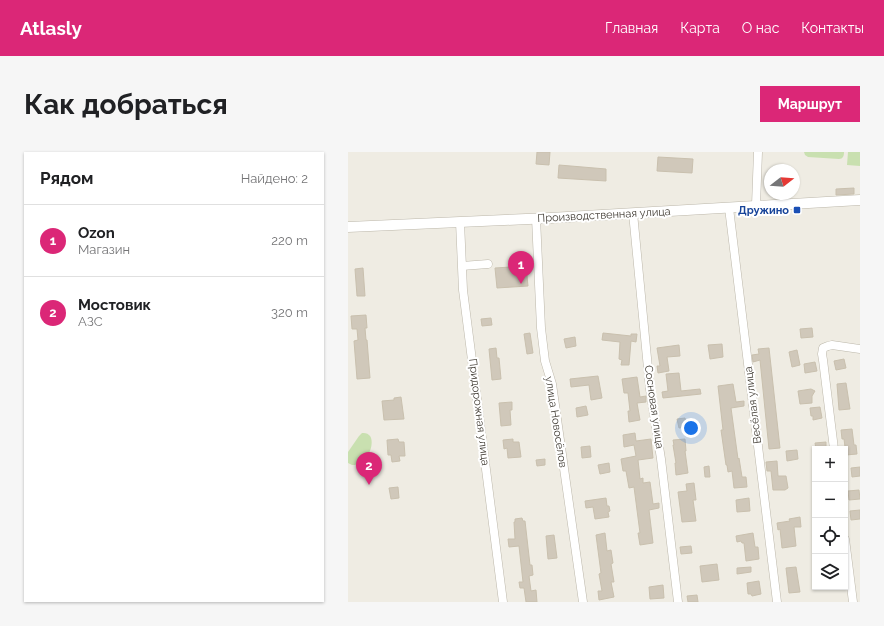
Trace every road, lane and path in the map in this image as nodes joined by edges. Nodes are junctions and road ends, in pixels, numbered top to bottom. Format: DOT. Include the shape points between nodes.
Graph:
graph roads {
  1 [pos="758,152"];
  2 [pos="860,200"];
  3 [pos="756,205"];
  4 [pos="729,208"];
  5 [pos="633,213"];
  6 [pos="536,218"];
  7 [pos="460,222"];
  8 [pos="348,227"];
  9 [pos="488,264"];
  10 [pos="462,266"];
  11 [pos="860,349"];
  12 [pos="834,446"];
  13 [pos="847,554"];
  14 [pos="503,602"];
  15 [pos="583,602"];
  16 [pos="678,602"];
  17 [pos="777,602"];
  18 [pos="853,602"];
  1 -- 3 [label="street"];
  2 -- 3 [label="street, Производственная улица"];
  3 -- 4 [label="street, Производственная улица"];
  4 -- 5 [label="street, Производственная улица"];
  4 -- 17 [label="street, Весёлая улица"];
  5 -- 6 [label="street, Производственная улица"];
  5 -- 16 [label="street, Сосновая улица" via="650,388"];
  6 -- 7 [label="street, Производственная улица"];
  6 -- 15 [label="street, улица Новосёлов" via="533,259 545,361 552,384"];
  7 -- 8 [label="street, Производственная улица"];
  7 -- 10 [label="street, Придорожная улица"];
  9 -- 10 [label="street"];
  10 -- 14 [label="street, Придорожная улица"];
  11 -- 12 [label="street" via="828,346 822,354"];
  13 -- 18 [label="street"];
}
